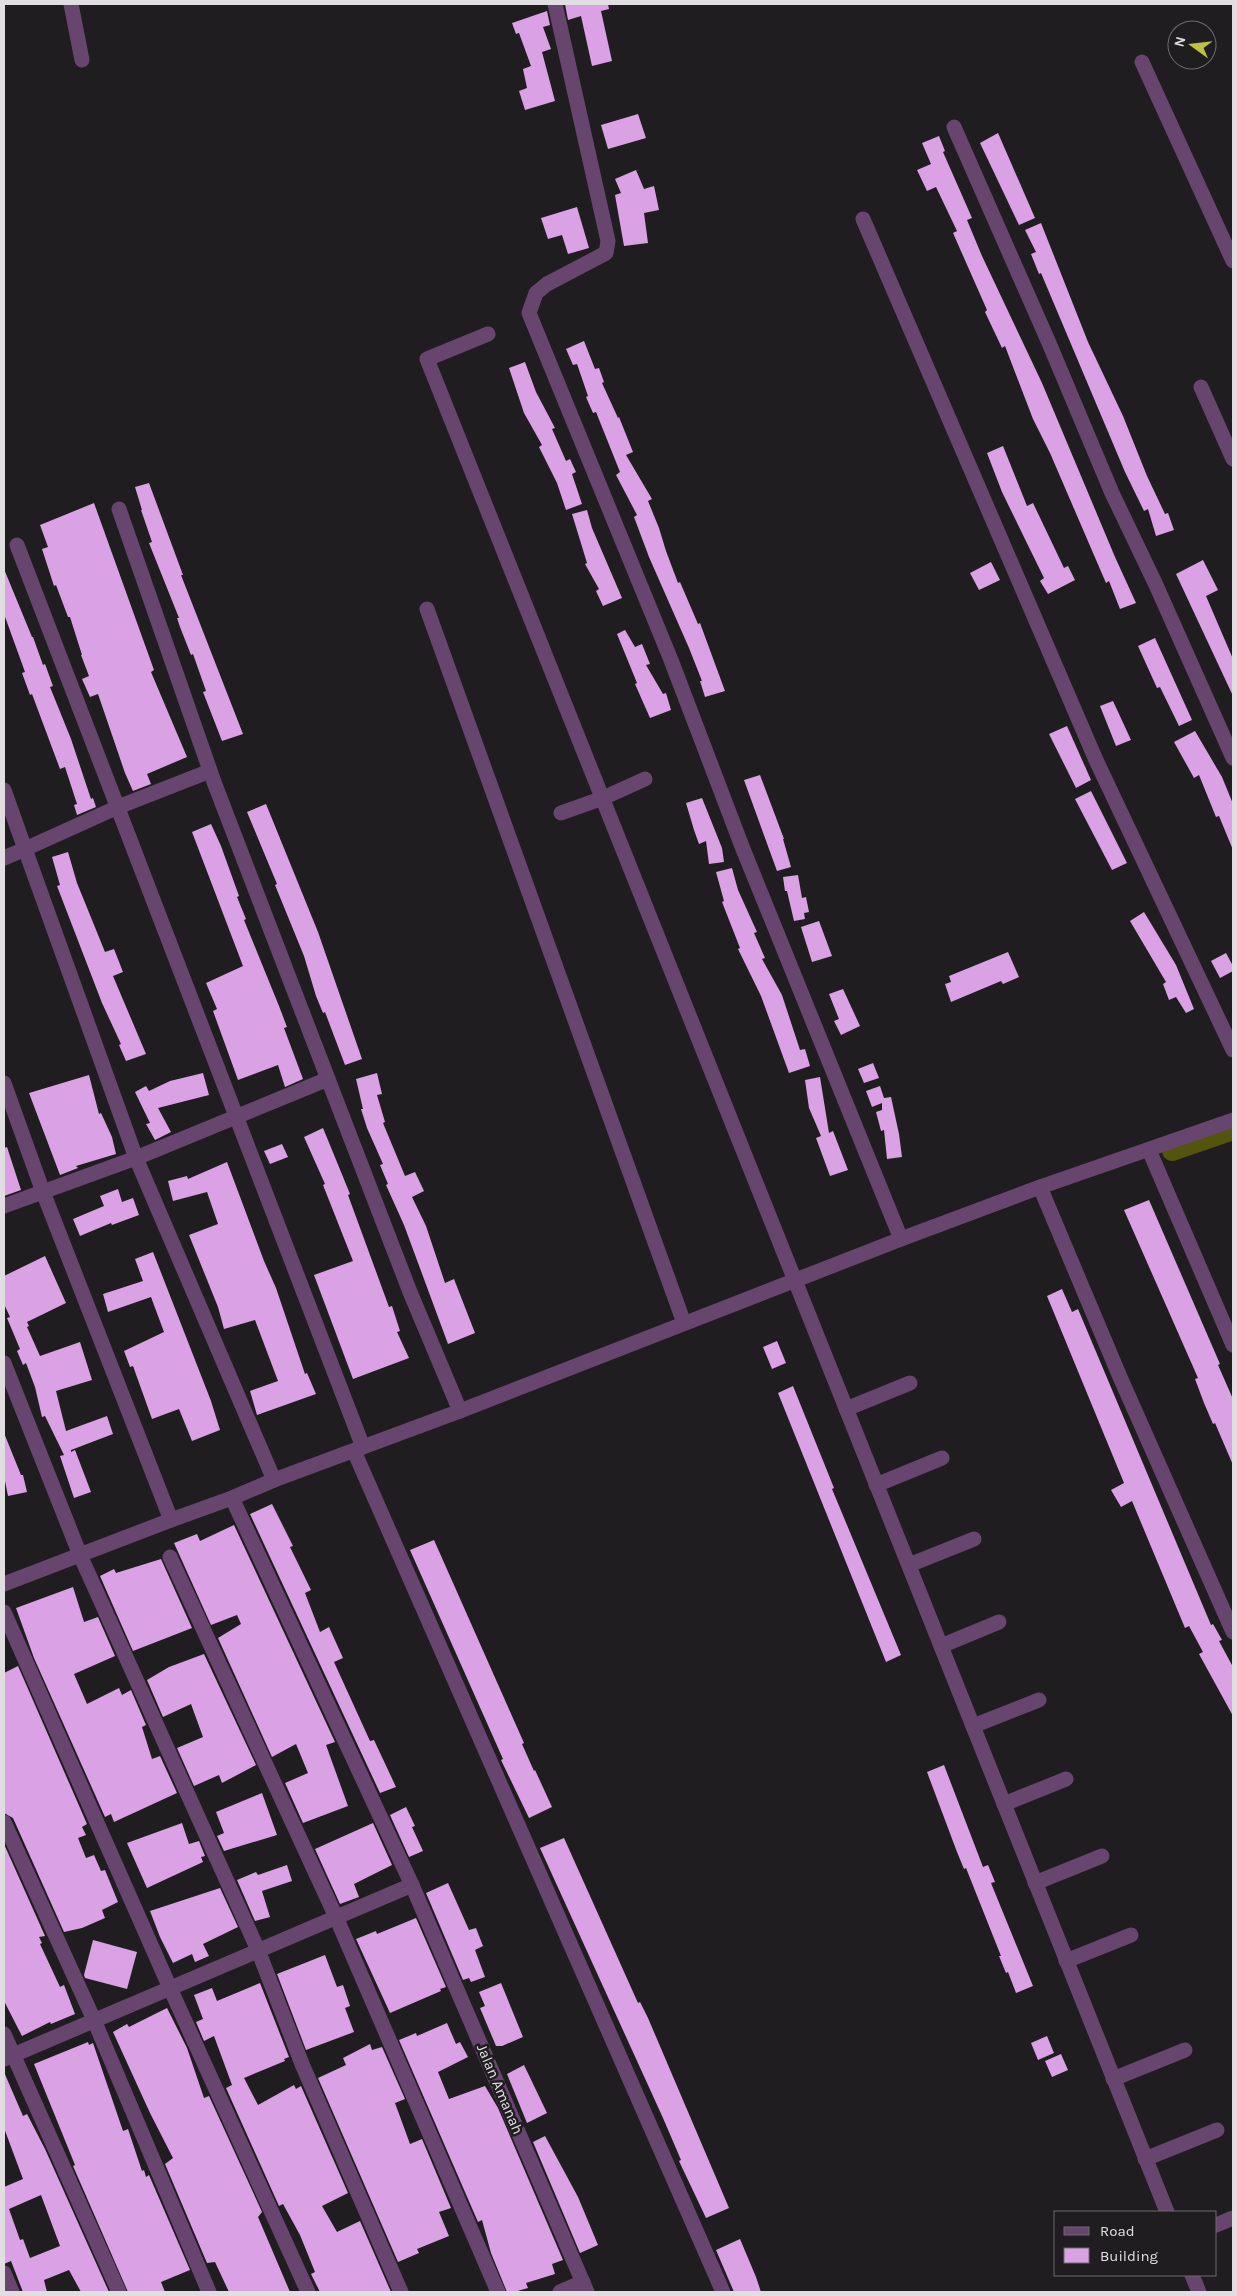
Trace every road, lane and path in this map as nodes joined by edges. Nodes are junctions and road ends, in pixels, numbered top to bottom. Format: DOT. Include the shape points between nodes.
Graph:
graph roads {
  1 [pos="71,4"];
  2 [pos="555,4"];
  3 [pos="82,60"];
  4 [pos="1142,62"];
  5 [pos="954,128"];
  6 [pos="863,219"];
  7 [pos="1233,261"];
  8 [pos="488,334"];
  9 [pos="1200,387"];
  10 [pos="1233,459"];
  11 [pos="119,509"];
  12 [pos="17,545"];
  13 [pos="427,609"];
  14 [pos="1233,758"];
  15 [pos="210,771"];
  16 [pos="644,779"];
  17 [pos="4,790"];
  18 [pos="603,798"];
  19 [pos="118,807"];
  20 [pos="561,813"];
  21 [pos="25,848"];
  22 [pos="4,858"];
  23 [pos="1233,1050"];
  24 [pos="328,1079"];
  25 [pos="4,1083"];
  26 [pos="237,1117"];
  27 [pos="1233,1120"];
  28 [pos="1149,1150"];
  29 [pos="136,1158"];
  30 [pos="1040,1187"];
  31 [pos="43,1192"];
  32 [pos="4,1206"];
  33 [pos="901,1239"];
  34 [pos="796,1281"];
  35 [pos="684,1323"];
  36 [pos="1233,1345"];
  37 [pos="4,1363"];
  38 [pos="910,1383"];
  39 [pos="846,1409"];
  40 [pos="460,1412"];
  41 [pos="358,1449"];
  42 [pos="942,1458"];
  43 [pos="274,1480"];
  44 [pos="876,1484"];
  45 [pos="232,1498"];
  46 [pos="171,1520"];
  47 [pos="974,1539"];
  48 [pos="80,1555"];
  49 [pos="170,1557"];
  50 [pos="909,1565"];
  51 [pos="4,1584"];
  52 [pos="4,1612"];
  53 [pos="999,1622"];
  54 [pos="1233,1632"];
  55 [pos="941,1646"];
  56 [pos="1039,1700"];
  57 [pos="973,1726"];
  58 [pos="1066,1779"];
  59 [pos="1004,1804"];
  60 [pos="4,1822"];
  61 [pos="1102,1856"];
  62 [pos="1035,1883"];
  63 [pos="412,1885"];
  64 [pos="336,1917"];
  65 [pos="1131,1935"];
  66 [pos="258,1950"];
  67 [pos="1066,1961"];
  68 [pos="170,1988"];
  69 [pos="94,2020"];
  70 [pos="4,2034"];
  71 [pos="1185,2050"];
  72 [pos="8,2057"];
  73 [pos="1114,2079"];
  74 [pos="1217,2130"];
  75 [pos="1145,2159"];
  76 [pos="1167,2211"];
  77 [pos="1233,2218"];
  78 [pos="1217,2225"];
  79 [pos="4,2273"];
  80 [pos="1192,2276"];
  81 [pos="585,2287"];
  82 [pos="12,2292"];
  83 [pos="119,2292"];
  84 [pos="209,2292"];
  85 [pos="308,2292"];
  86 [pos="401,2292"];
  87 [pos="498,2292"];
  88 [pos="560,2292"];
  89 [pos="724,2292"];
  90 [pos="1199,2292"];
  1 -- 3 [label="street"];
  2 -- 33 [label="street" via="608,241 606,253 547,284 536,294 529,313"];
  4 -- 7 [label="street"];
  5 -- 14 [label="street" via="1112,493"];
  6 -- 23 [label="street" via="1096,760"];
  8 -- 18 [label="street" via="428,358"];
  9 -- 10 [label="street"];
  11 -- 15 [label="street"];
  12 -- 19 [label="street"];
  13 -- 35 [label="street"];
  15 -- 19 [label="street"];
  15 -- 24 [label="street"];
  16 -- 18 [label="street"];
  17 -- 21 [label="street"];
  18 -- 20 [label="street"];
  18 -- 34 [label="street"];
  19 -- 21 [label="street"];
  19 -- 26 [label="street"];
  21 -- 22 [label="street"];
  21 -- 29 [label="street"];
  24 -- 26 [label="street"];
  24 -- 40 [label="street"];
  25 -- 31 [label="street"];
  26 -- 29 [label="street"];
  26 -- 41 [label="street"];
  27 -- 28 [label="street"];
  28 -- 30 [label="street"];
  28 -- 36 [label="street"];
  29 -- 31 [label="street"];
  29 -- 43 [label="street"];
  30 -- 33 [label="street"];
  30 -- 54 [label="street"];
  31 -- 32 [label="street"];
  31 -- 46 [label="street"];
  33 -- 34 [label="street"];
  34 -- 35 [label="street"];
  34 -- 39 [label="street"];
  35 -- 40 [label="street"];
  37 -- 48 [label="street"];
  38 -- 39 [label="street"];
  39 -- 44 [label="street"];
  40 -- 41 [label="street"];
  41 -- 43 [label="street"];
  41 -- 89 [label="street"];
  42 -- 44 [label="street"];
  43 -- 45 [label="street"];
  44 -- 50 [label="street"];
  45 -- 46 [label="street"];
  45 -- 63 [label="street, Jalan Amanah"];
  46 -- 48 [label="street"];
  47 -- 50 [label="street"];
  48 -- 51 [label="street"];
  48 -- 66 [label="street"];
  49 -- 64 [label="street"];
  50 -- 55 [label="street"];
  52 -- 68 [label="street"];
  53 -- 55 [label="street"];
  55 -- 57 [label="street"];
  56 -- 57 [label="street"];
  57 -- 59 [label="street"];
  58 -- 59 [label="street"];
  59 -- 62 [label="street"];
  60 -- 69 [label="street"];
  61 -- 62 [label="street"];
  62 -- 67 [label="street"];
  63 -- 64 [label="street"];
  63 -- 81 [label="street, Jalan Amanah"];
  64 -- 66 [label="street"];
  64 -- 87 [label="street"];
  65 -- 67 [label="street"];
  66 -- 68 [label="street"];
  66 -- 86 [label="street" via="302,2064"];
  67 -- 73 [label="street"];
  68 -- 69 [label="street"];
  68 -- 85 [label="street"];
  69 -- 72 [label="street"];
  69 -- 84 [label="street"];
  70 -- 72 [label="street"];
  71 -- 73 [label="street"];
  72 -- 83 [label="street"];
  73 -- 75 [label="street"];
  74 -- 75 [label="street"];
  75 -- 76 [label="street"];
  77 -- 78 [label="street"];
  79 -- 82 [label="street"];
  80 -- 90 [label="street"];
  81 -- 88 [label="street"];
}
